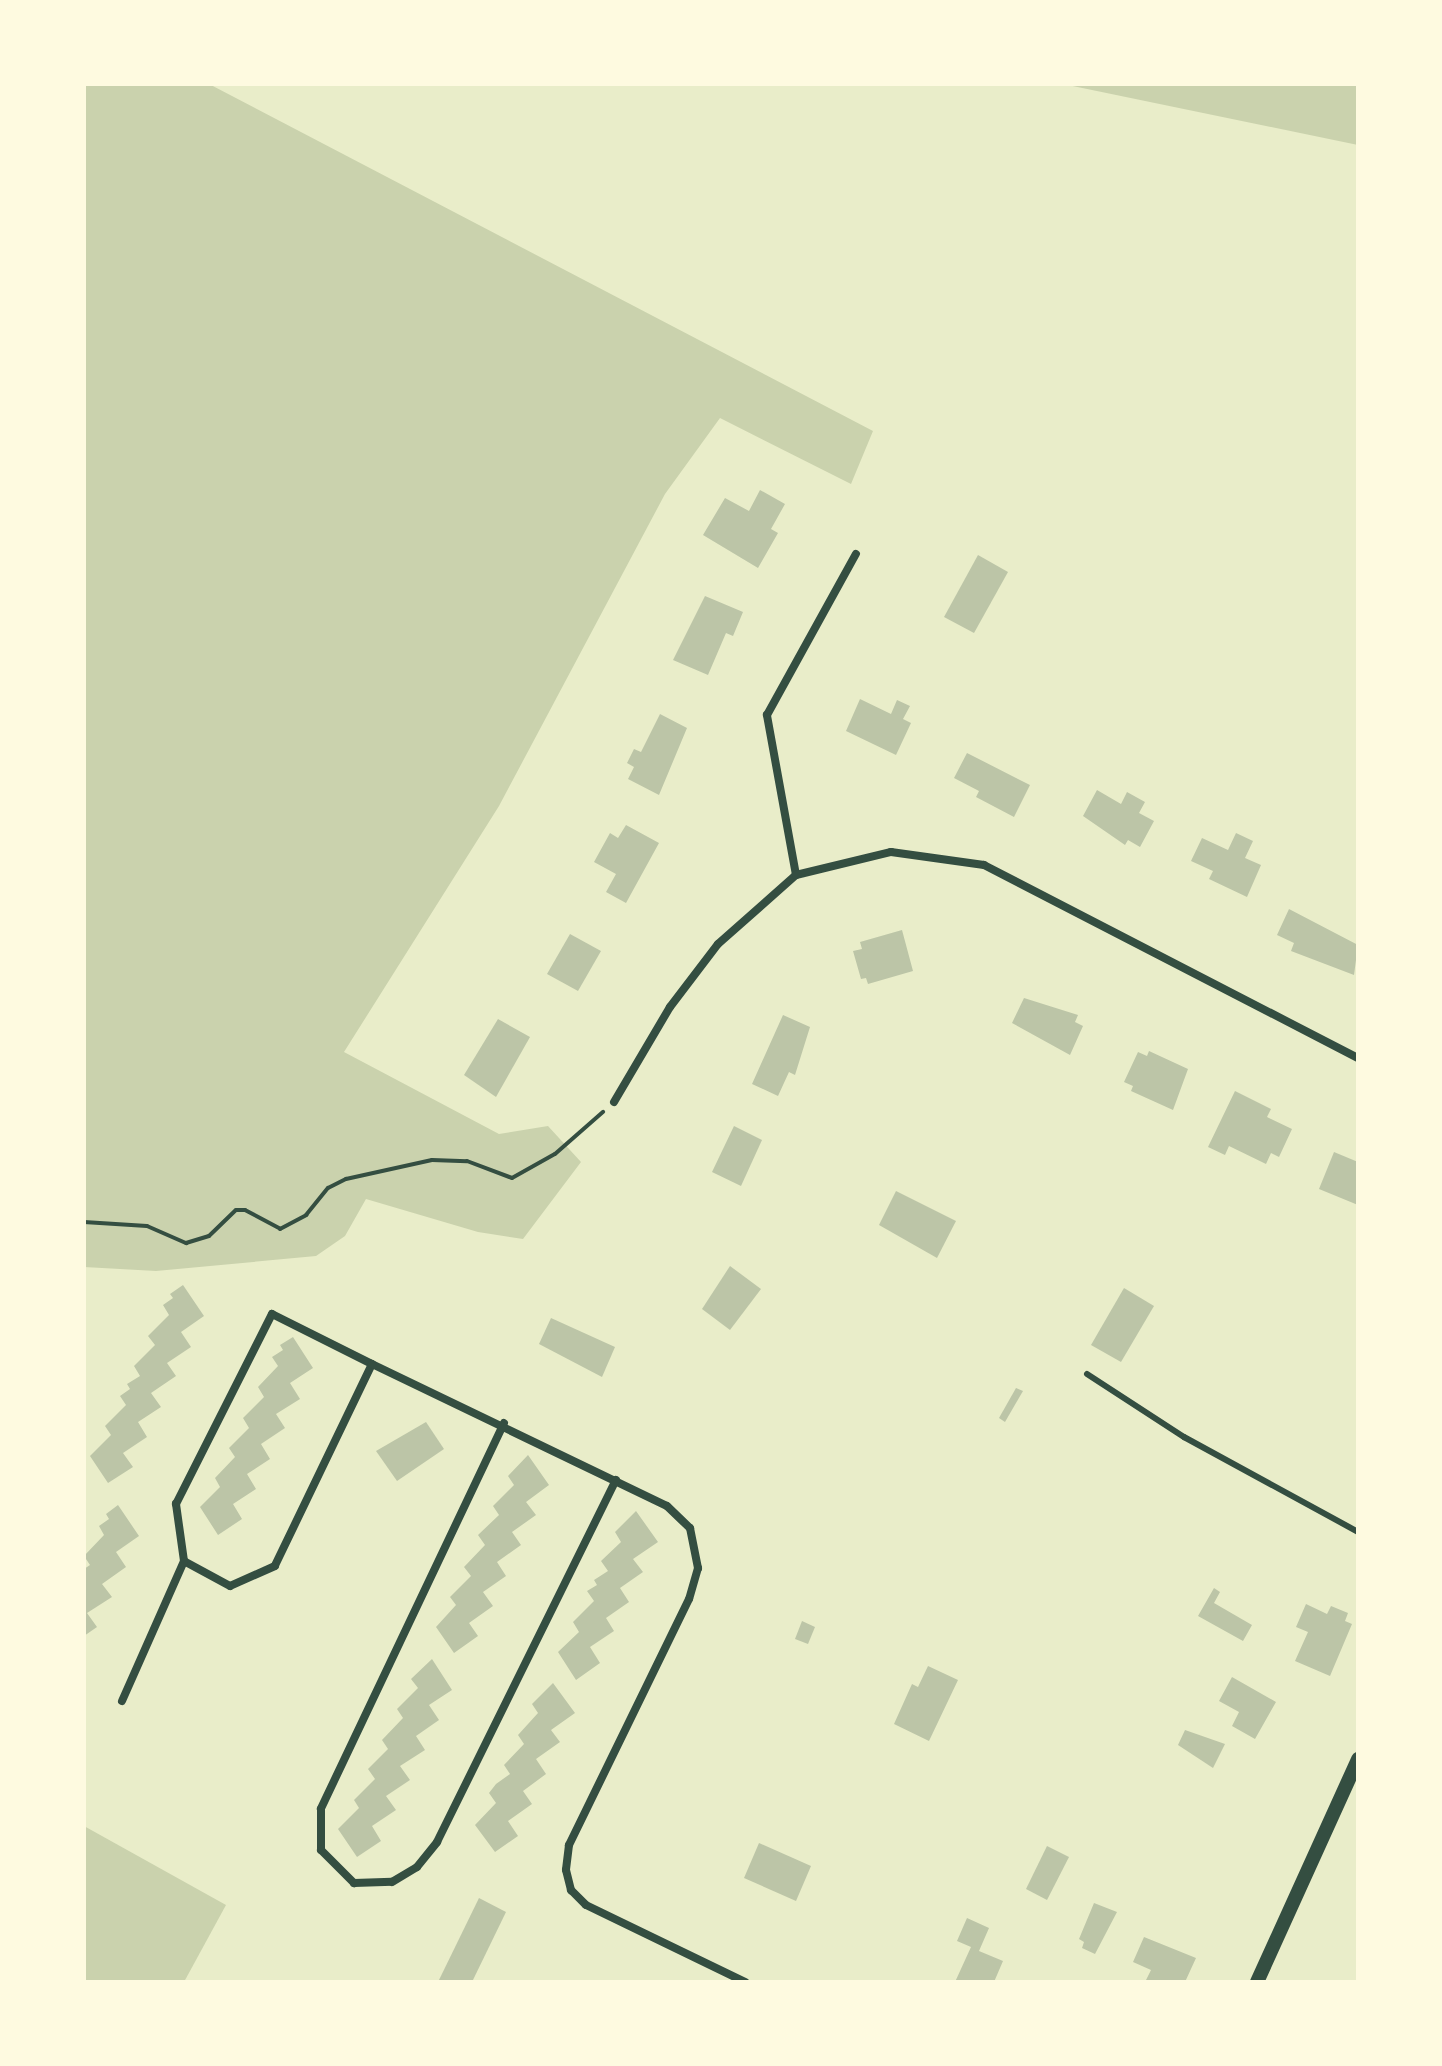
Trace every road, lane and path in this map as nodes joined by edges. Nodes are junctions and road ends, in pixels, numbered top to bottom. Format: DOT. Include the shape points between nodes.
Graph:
graph roads {
  1 [pos="856,554"];
  2 [pos="796,875"];
  3 [pos="1358,1058"];
  4 [pos="614,1102"];
  5 [pos="84,1222"];
  6 [pos="372,1364"];
  7 [pos="1087,1374"];
  8 [pos="504,1423"];
  9 [pos="616,1480"];
  10 [pos="1358,1532"];
  11 [pos="184,1561"];
  12 [pos="122,1701"];
  13 [pos="1358,1759"];
  14 [pos="745,1982"];
  15 [pos="1257,1982"];
  1 -- 2 [label="street" via="767,715"];
  2 -- 3 [label="street" via="891,852 984,865"];
  2 -- 4 [label="street" via="718,944 670,1007"];
  4 -- 5 [label="path" via="555,1154 512,1178 467,1161 432,1160 346,1179 328,1188 306,1215 280,1229 236,1210 196,1243 147,1226"];
  6 -- 8 [label="street"];
  6 -- 11 [label="street" via="275,1566 230,1586"];
  6 -- 11 [label="street" via="272,1314 176,1504"];
  7 -- 10 [label="lane" via="1184,1437"];
  8 -- 9 [label="street"];
  8 -- 9 [label="street" via="321,1809 321,1850 354,1883 392,1882 429,1855"];
  9 -- 14 [label="street" via="682,1517 696,1540 698,1568 689,1599 569,1845 567,1880 595,1911"];
  11 -- 12 [label="street"];
  13 -- 15 [label="street"];
}
